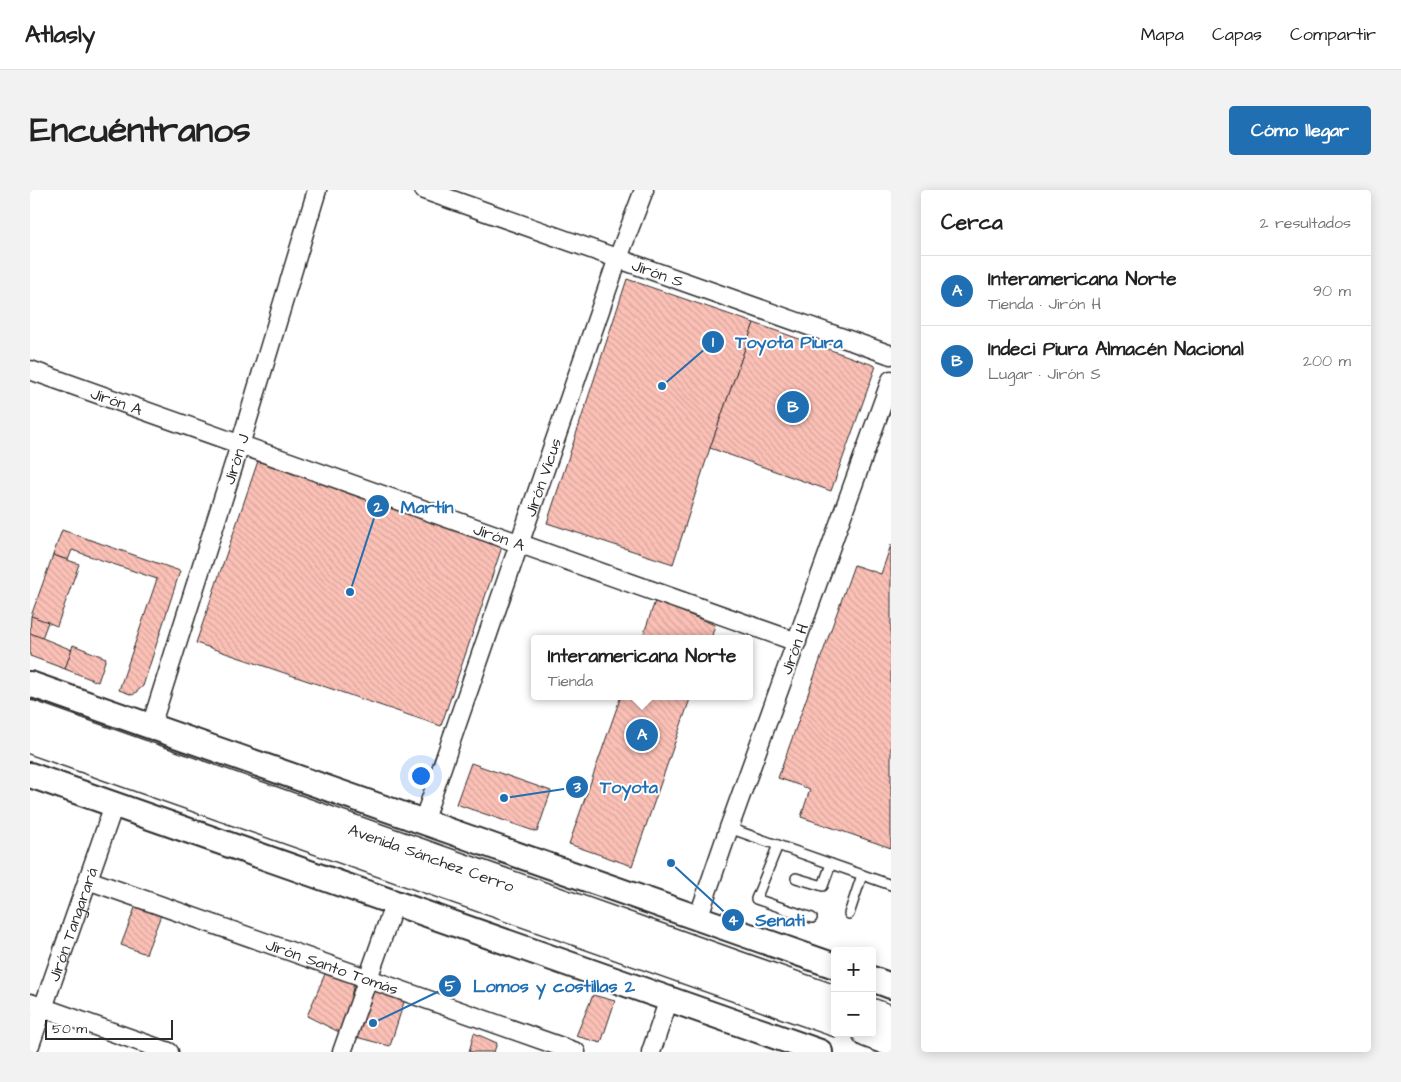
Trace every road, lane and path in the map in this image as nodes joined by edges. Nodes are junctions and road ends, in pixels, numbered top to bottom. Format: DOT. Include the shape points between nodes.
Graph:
graph roads {
  1 [pos="317,190"];
  2 [pos="424,190"];
  3 [pos="644,190"];
  4 [pos="618,258"];
  5 [pos="891,356"];
  6 [pos="30,370"];
  7 [pos="891,380"];
  8 [pos="240,445"];
  9 [pos="518,543"];
  10 [pos="797,642"];
  11 [pos="30,684"];
  12 [pos="30,715"];
  13 [pos="151,726"];
  14 [pos="30,740"];
  15 [pos="30,775"];
  16 [pos="114,805"];
  17 [pos="423,822"];
  18 [pos="729,828"];
  19 [pos="778,845"];
  20 [pos="831,864"];
  21 [pos="862,875"];
  22 [pos="796,878"];
  23 [pos="88,880"];
  24 [pos="891,885"];
  25 [pos="395,902"];
  26 [pos="849,914"];
  27 [pos="698,918"];
  28 [pos="812,918"];
  29 [pos="831,965"];
  30 [pos="368,978"];
  31 [pos="669,999"];
  32 [pos="831,999"];
  33 [pos="36,1006"];
  34 [pos="876,1014"];
  35 [pos="891,1020"];
  36 [pos="831,1021"];
  37 [pos="876,1036"];
  38 [pos="891,1042"];
  39 [pos="30,1044"];
  40 [pos="169,1052"];
  41 [pos="342,1052"];
  42 [pos="576,1052"];
  43 [pos="651,1052"];
  44 [pos="820,1052"];
  1 -- 8 [label="street, Jirón J"];
  2 -- 4 [label="street, Jirón S"];
  3 -- 4 [label="street, Jirón Vicus"];
  4 -- 5 [label="street, Jirón S"];
  4 -- 9 [label="street, Jirón Vicus"];
  6 -- 8 [label="street, Jirón A"];
  7 -- 10 [label="street, Jirón H"];
  8 -- 9 [label="street, Jirón A"];
  8 -- 13 [label="street, Jirón J"];
  9 -- 10 [label="street, Jirón A"];
  9 -- 17 [label="street, Jirón Vicus"];
  10 -- 18 [label="street, Jirón H"];
  11 -- 13 [label="main road, Avenida Sánchez Cerro"];
  12 -- 32 [label="main road, Avenida Sánchez Cerro"];
  13 -- 17 [label="main road, Avenida Sánchez Cerro"];
  14 -- 36 [label="main road, Avenida Sánchez Cerro"];
  15 -- 16 [label="main road"];
  16 -- 23 [label="street, Jirón Tangarará"];
  16 -- 25 [label="main road"];
  17 -- 27 [label="main road, Avenida Sánchez Cerro"];
  18 -- 19 [label="lane"];
  18 -- 27 [label="street, Jirón H"];
  19 -- 20 [label="lane"];
  19 -- 28 [label="lane" via="756,899"];
  20 -- 21 [label="lane"];
  20 -- 22 [label="lane" via="823,886"];
  21 -- 24 [label="lane"];
  21 -- 26 [label="lane"];
  23 -- 30 [label="street, Jirón Santo Tomás"];
  23 -- 33 [label="street, Jirón Tangarará"];
  25 -- 30 [label="street"];
  25 -- 31 [label="main road"];
  27 -- 29 [label="main road, Avenida Sánchez Cerro"];
  30 -- 41 [label="street"];
  30 -- 42 [label="street, Jirón Santo Tomás"];
  31 -- 43 [label="street"];
  31 -- 44 [label="main road"];
  33 -- 39 [label="street, Jirón Tangarará"];
  33 -- 40 [label="street"];
  34 -- 35 [label="main road"];
  37 -- 38 [label="main road"];
}
